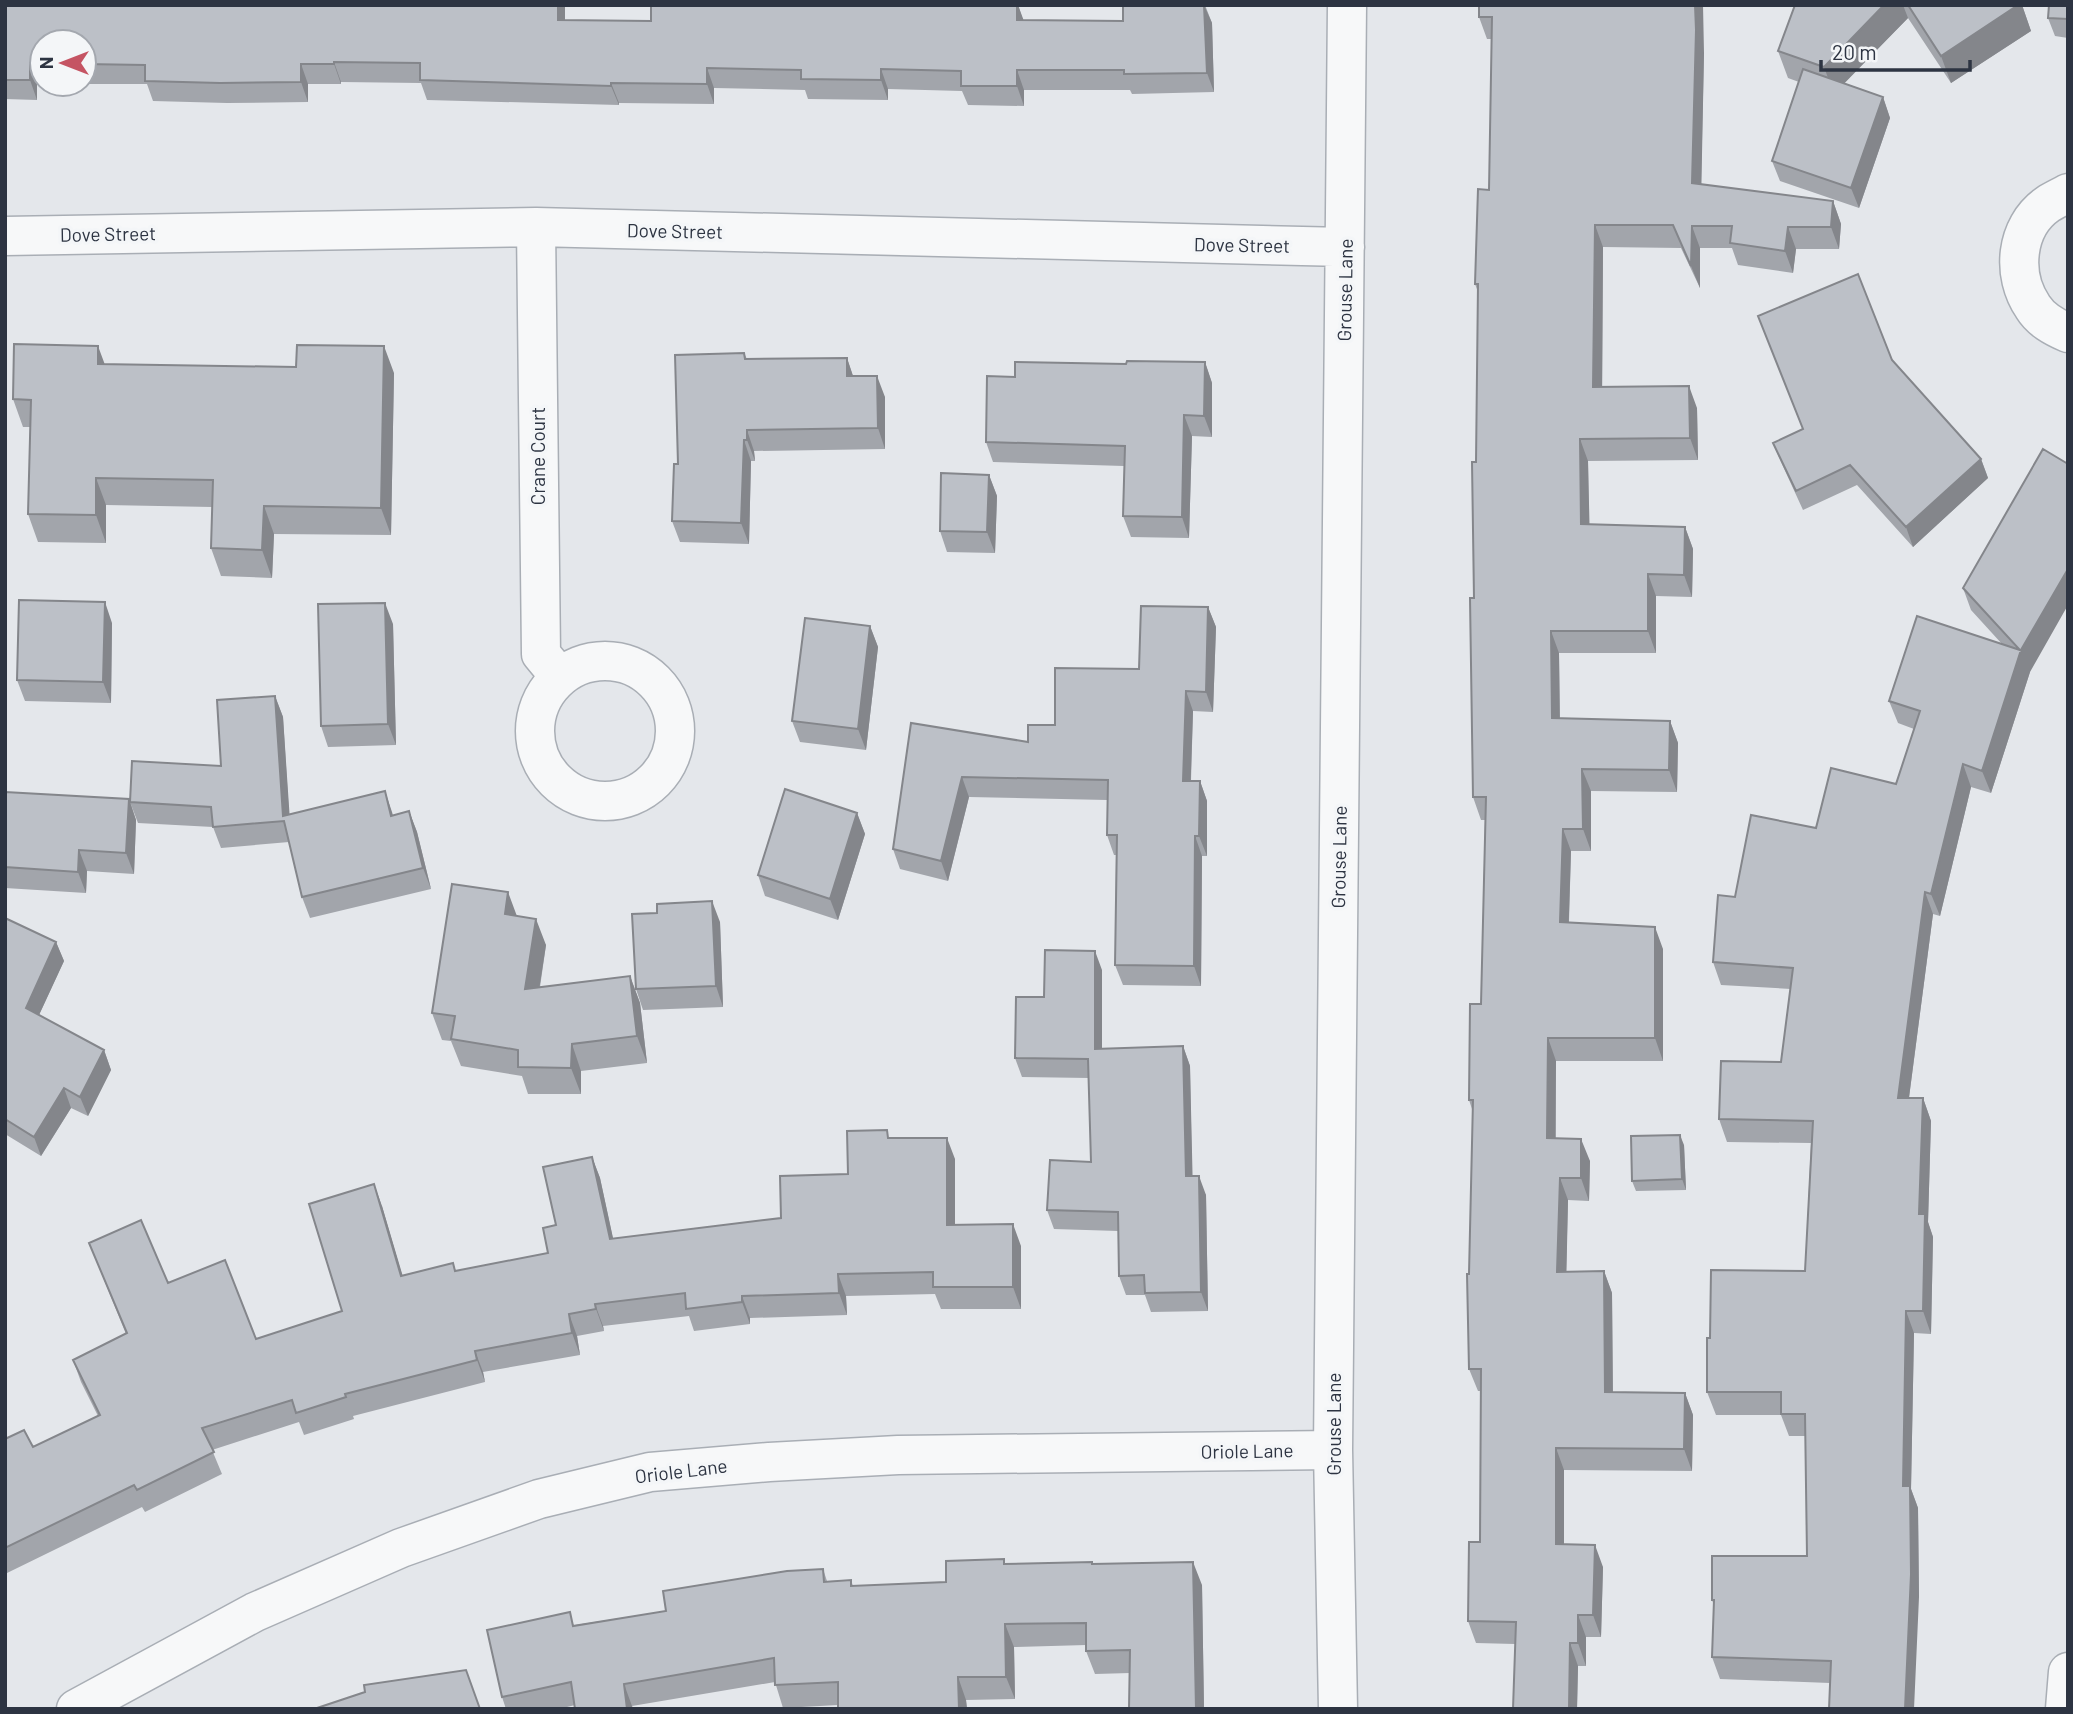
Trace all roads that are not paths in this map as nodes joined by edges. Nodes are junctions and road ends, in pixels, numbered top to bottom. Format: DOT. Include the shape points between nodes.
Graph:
graph roads {
  1 [pos="1347,5"];
  2 [pos="2068,193"];
  3 [pos="536,228"];
  4 [pos="5,236"];
  5 [pos="1345,247"];
  6 [pos="2068,333"];
  7 [pos="560,677"];
  8 [pos="1334,1450"];
  9 [pos="2068,1672"];
  10 [pos="76,1709"];
  11 [pos="1338,1709"];
  12 [pos="2065,1709"];
  1 -- 5 [label="street, Grouse Lane"];
  2 -- 6 [label="street" via="2047,204 2031,221 2021,242 2019,265 2033,309"];
  3 -- 4 [label="street, Dove Street"];
  3 -- 5 [label="street, Dove Street"];
  3 -- 7 [label="street, Crane Court" via="541,654"];
  5 -- 8 [label="street, Grouse Lane"];
  8 -- 10 [label="street, Oriole Lane" via="898,1455 650,1472 539,1499 401,1548 255,1612"];
  8 -- 11 [label="street, Grouse Lane"];
  9 -- 12 [label="street"];
}
